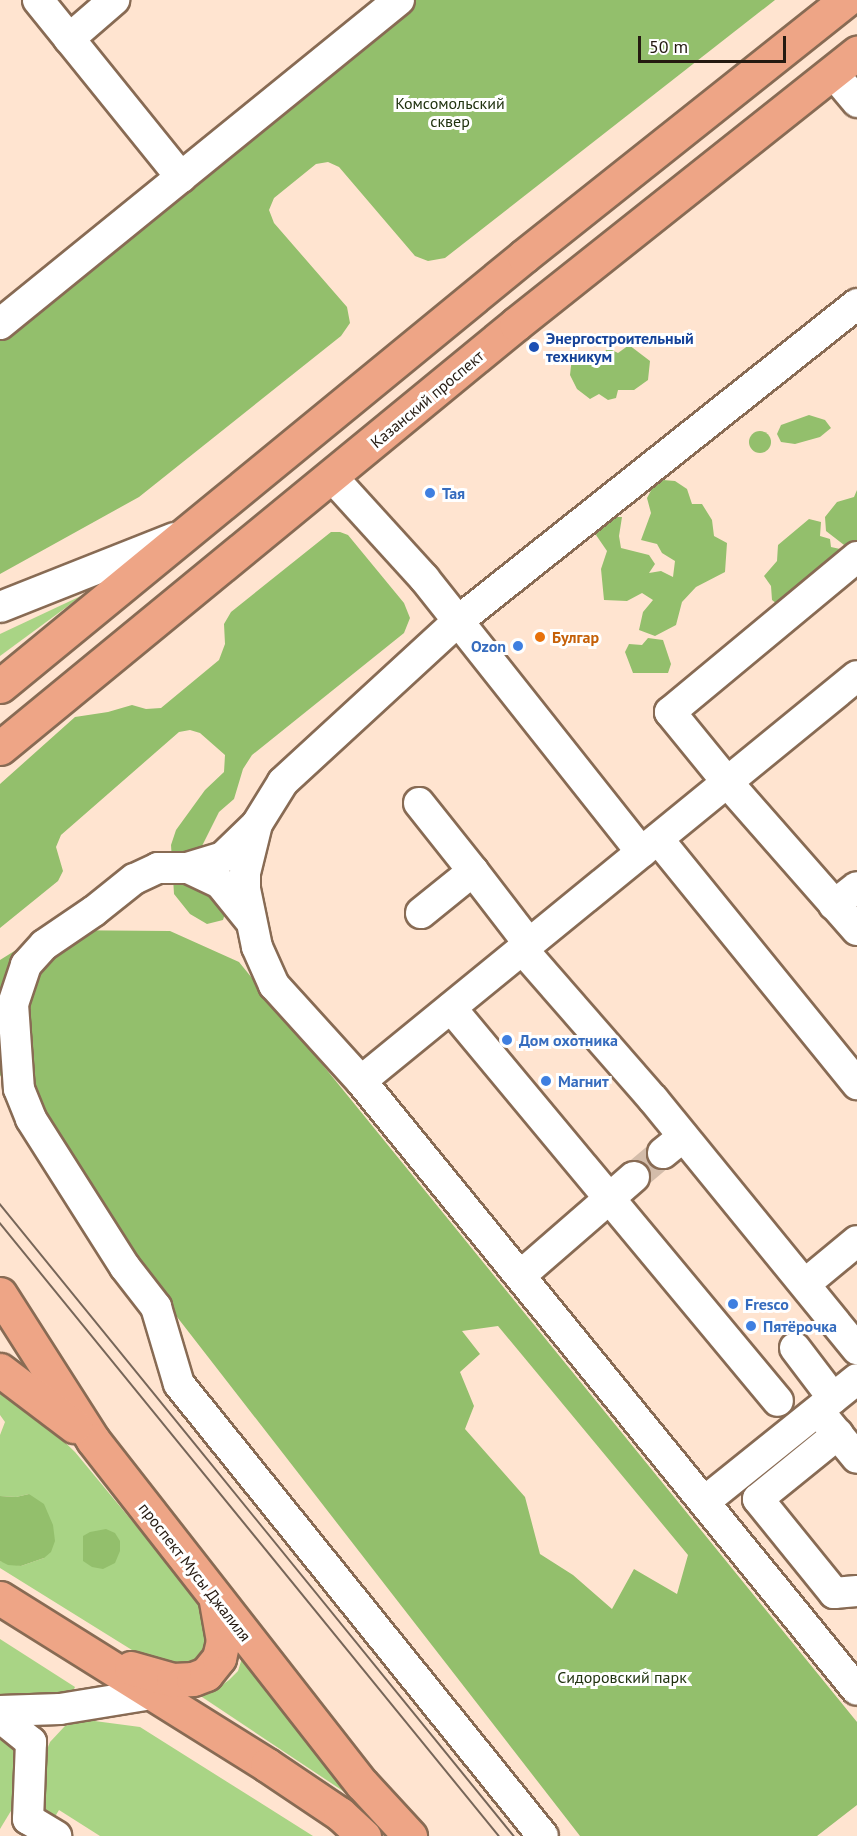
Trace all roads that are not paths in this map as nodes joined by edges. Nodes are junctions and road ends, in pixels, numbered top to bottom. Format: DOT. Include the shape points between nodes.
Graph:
graph roads {
  1 [pos="38,0"];
  2 [pos="114,0"];
  3 [pos="399,0"];
  4 [pos="846,0"];
  5 [pos="69,39"];
  6 [pos="845,63"];
  7 [pos="857,102"];
  8 [pos="181,177"];
  9 [pos="857,304"];
  10 [pos="0,324"];
  11 [pos="332,477"];
  12 [pos="188,532"];
  13 [pos="857,557"];
  14 [pos="0,607"];
  15 [pos="458,621"];
  16 [pos="857,676"];
  17 [pos="0,686"];
  18 [pos="0,748"];
  19 [pos="727,782"];
  20 [pos="419,803"];
  21 [pos="257,824"];
  22 [pos="650,845"];
  23 [pos="188,868"];
  24 [pos="473,871"];
  25 [pos="846,896"];
  26 [pos="421,913"];
  27 [pos="251,922"];
  28 [pos="857,930"];
  29 [pos="525,946"];
  30 [pos="451,1008"];
  31 [pos="361,1081"];
  32 [pos="857,1084"];
  33 [pos="634,1177"];
  34 [pos="609,1199"];
  35 [pos="857,1241"];
  36 [pos="520,1276"];
  37 [pos="805,1284"];
  38 [pos="0,1294"];
  39 [pos="795,1348"];
  40 [pos="857,1349"];
  41 [pos="0,1370"];
  42 [pos="857,1378"];
  43 [pos="778,1401"];
  44 [pos="826,1404"];
  45 [pos="838,1434"];
  46 [pos="93,1440"];
  47 [pos="857,1458"];
  48 [pos="704,1502"];
  49 [pos="822,1578"];
  50 [pos="857,1591"];
  51 [pos="0,1598"];
  52 [pos="216,1600"];
  53 [pos="788,1605"];
  54 [pos="98,1658"];
  55 [pos="857,1690"];
  56 [pos="152,1694"];
  57 [pos="60,1709"];
  58 [pos="0,1712"];
  59 [pos="0,1717"];
  60 [pos="31,1742"];
  61 [pos="347,1825"];
  62 [pos="23,1827"];
  63 [pos="56,1836"];
  64 [pos="364,1836"];
  65 [pos="410,1836"];
  66 [pos="543,1836"];
  1 -- 5 [label="street"];
  2 -- 5 [label="street"];
  3 -- 8 [label="street"];
  4 -- 12 [label="main road" via="524,256"];
  5 -- 8 [label="street"];
  6 -- 7 [label="street"];
  6 -- 11 [label="main road, Казанский проспект" via="516,324"];
  8 -- 10 [label="street"];
  9 -- 15 [label="street"];
  11 -- 15 [label="street"];
  11 -- 18 [label="main road, Казанский проспект"];
  12 -- 14 [label="street"];
  12 -- 17 [label="main road"];
  13 -- 19 [label="street" via="670,712"];
  15 -- 21 [label="street" via="283,782"];
  15 -- 22 [label="street"];
  16 -- 19 [label="street"];
  19 -- 22 [label="street"];
  19 -- 25 [label="street"];
  20 -- 24 [label="street"];
  21 -- 23 [label="street" via="223,857"];
  21 -- 27 [label="street" via="245,873"];
  22 -- 29 [label="street"];
  22 -- 32 [label="street"];
  23 -- 27 [label="street" via="220,883"];
  23 -- 66 [label="street" via="158,868 134,879 44,945 26,965 13,1004 19,1089 31,1119 125,1267 156,1307 179,1384"];
  24 -- 26 [label="street"];
  24 -- 29 [label="street"];
  25 -- 28 [label="street"];
  27 -- 31 [label="street" via="264,967 274,985"];
  29 -- 30 [label="street"];
  29 -- 37 [label="street" via="673,1145"];
  30 -- 31 [label="street"];
  30 -- 34 [label="street"];
  31 -- 36 [label="street"];
  33 -- 34 [label="street"];
  34 -- 36 [label="street"];
  34 -- 43 [label="street"];
  35 -- 37 [label="street"];
  36 -- 48 [label="street"];
  37 -- 40 [label="street"];
  38 -- 46 [label="main road, проспект Мусы Джалиля"];
  39 -- 44 [label="street"];
  41 -- 46 [label="main road"];
  42 -- 44 [label="street"];
  44 -- 45 [label="street"];
  44 -- 48 [label="street"];
  45 -- 47 [label="street"];
  45 -- 49 [label="street" via="758,1499"];
  46 -- 52 [label="main road, проспект Мусы Джалиля"];
  48 -- 53 [label="street"];
  49 -- 50 [label="street" via="834,1593"];
  49 -- 53 [label="street"];
  51 -- 54 [label="main road"];
  52 -- 54 [label="main road" via="223,1641 219,1658 206,1674 173,1680"];
  52 -- 65 [label="main road, проспект Мусы Джалиля" via="362,1784"];
  53 -- 55 [label="street"];
  54 -- 56 [label="main road"];
  56 -- 57 [label="street"];
  56 -- 61 [label="main road"];
  57 -- 58 [label="street"];
  57 -- 60 [label="street"];
  59 -- 60 [label="street"];
  60 -- 62 [label="street"];
  61 -- 64 [label="main road"];
  62 -- 63 [label="street"];
}
